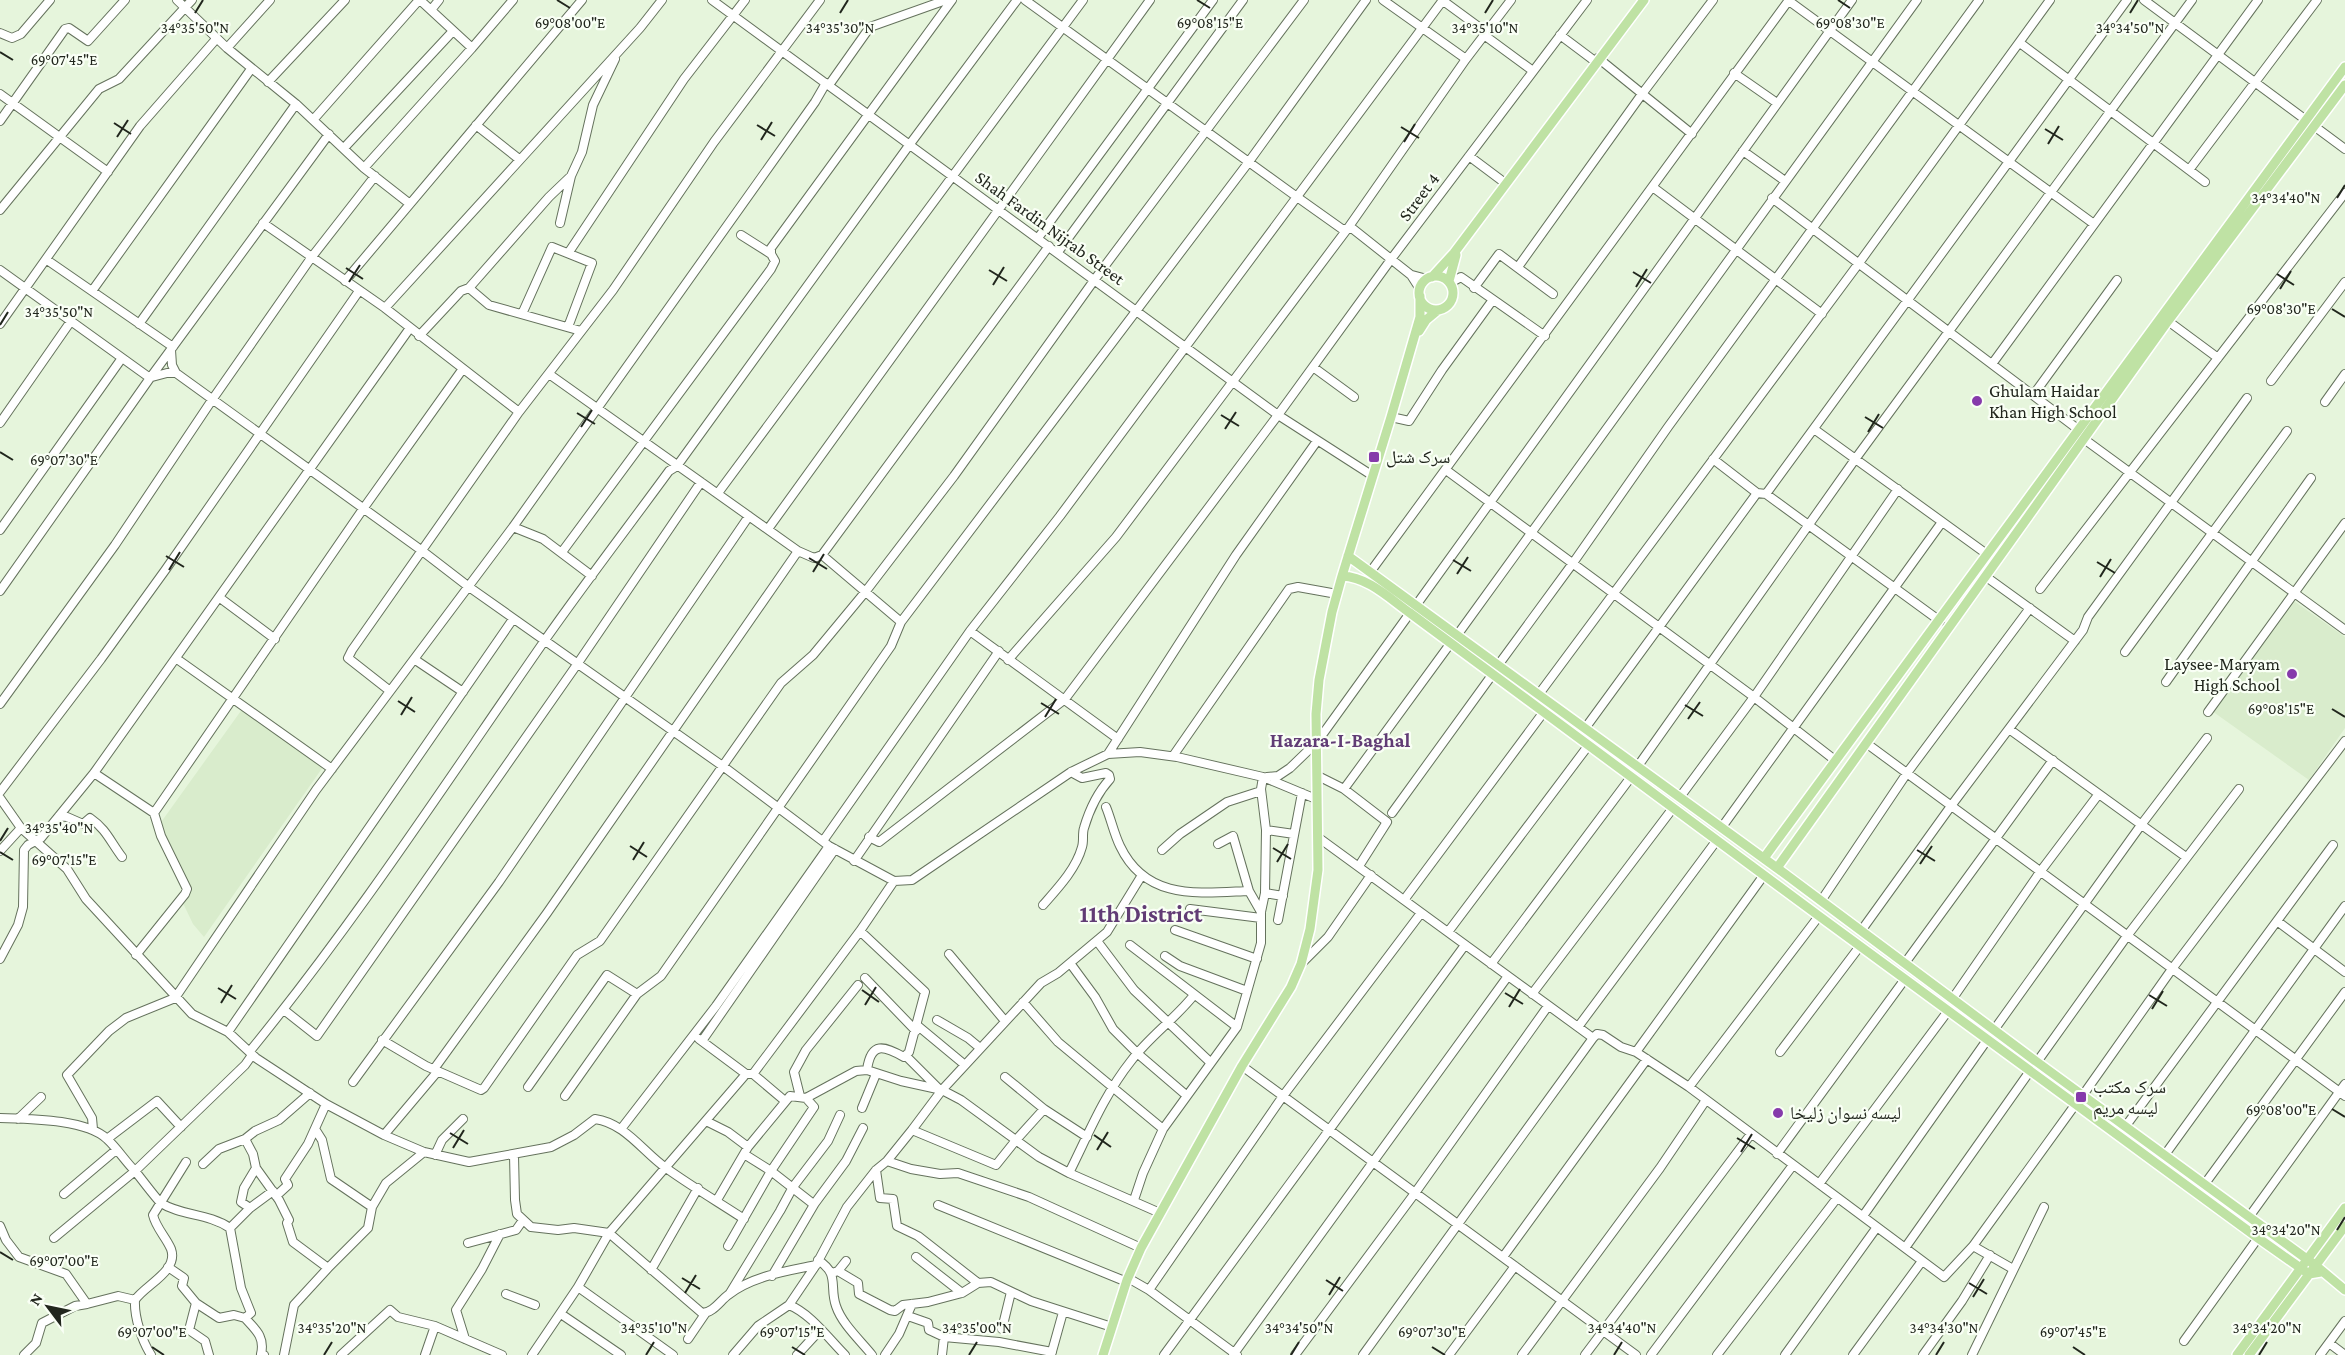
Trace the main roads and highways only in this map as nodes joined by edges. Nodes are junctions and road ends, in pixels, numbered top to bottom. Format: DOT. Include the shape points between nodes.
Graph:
graph roads {
  1 [pos="1644,0"];
  2 [pos="2345,67"];
  3 [pos="2345,85"];
  4 [pos="2310,124"];
  5 [pos="1464,239"];
  6 [pos="1429,278"];
  7 [pos="1449,282"];
  8 [pos="1420,293"];
  9 [pos="1438,310"];
  10 [pos="1410,353"];
  11 [pos="2081,435"];
  12 [pos="2047,482"];
  13 [pos="1348,556"];
  14 [pos="1342,576"];
  15 [pos="1764,858"];
  16 [pos="1777,868"];
  17 [pos="2070,1085"];
  18 [pos="2062,1095"];
  19 [pos="2098,1106"];
  20 [pos="2090,1116"];
  21 [pos="2345,1208"];
  22 [pos="2345,1226"];
  23 [pos="2306,1259"];
  24 [pos="2300,1268"];
  25 [pos="2318,1269"];
  26 [pos="2309,1274"];
  27 [pos="2344,1286"];
  28 [pos="1103,1355"];
  29 [pos="2236,1355"];
  30 [pos="2249,1355"];
  1 -- 5 [label="main road"];
  2 -- 4 [label="main road"];
  3 -- 4 [label="main road"];
  4 -- 11 [label="main road"];
  4 -- 11 [label="main road"];
  5 -- 6 [label="main road" via="1443,267"];
  5 -- 7 [label="main road"];
  6 -- 7 [label="main road"];
  6 -- 8 [label="main road"];
  7 -- 9 [label="main road" via="1452,299"];
  8 -- 9 [label="main road" via="1426,306"];
  8 -- 10 [label="main road" via="1420,317"];
  9 -- 10 [label="main road" via="1426,320"];
  10 -- 13 [label="main road"];
  11 -- 12 [label="main road"];
  12 -- 15 [label="main road" via="1988,555"];
  12 -- 16 [label="main road" via="1985,576"];
  13 -- 14 [label="main road"];
  13 -- 15 [label="main road"];
  14 -- 18 [label="main road" via="1364,581 1410,613"];
  14 -- 28 [label="main road" via="1319,680 1316,896 1301,964 1141,1248"];
  15 -- 16 [label="main road"];
  16 -- 17 [label="main road"];
  17 -- 18 [label="main road"];
  17 -- 19 [label="main road"];
  18 -- 20 [label="main road"];
  19 -- 20 [label="main road"];
  19 -- 23 [label="main road"];
  20 -- 24 [label="main road"];
  21 -- 23 [label="main road"];
  22 -- 25 [label="main road"];
  23 -- 24 [label="main road"];
  23 -- 25 [label="main road"];
  24 -- 26 [label="main road"];
  24 -- 29 [label="main road"];
  25 -- 26 [label="main road"];
  25 -- 27 [label="main road"];
  26 -- 30 [label="main road"];
}
